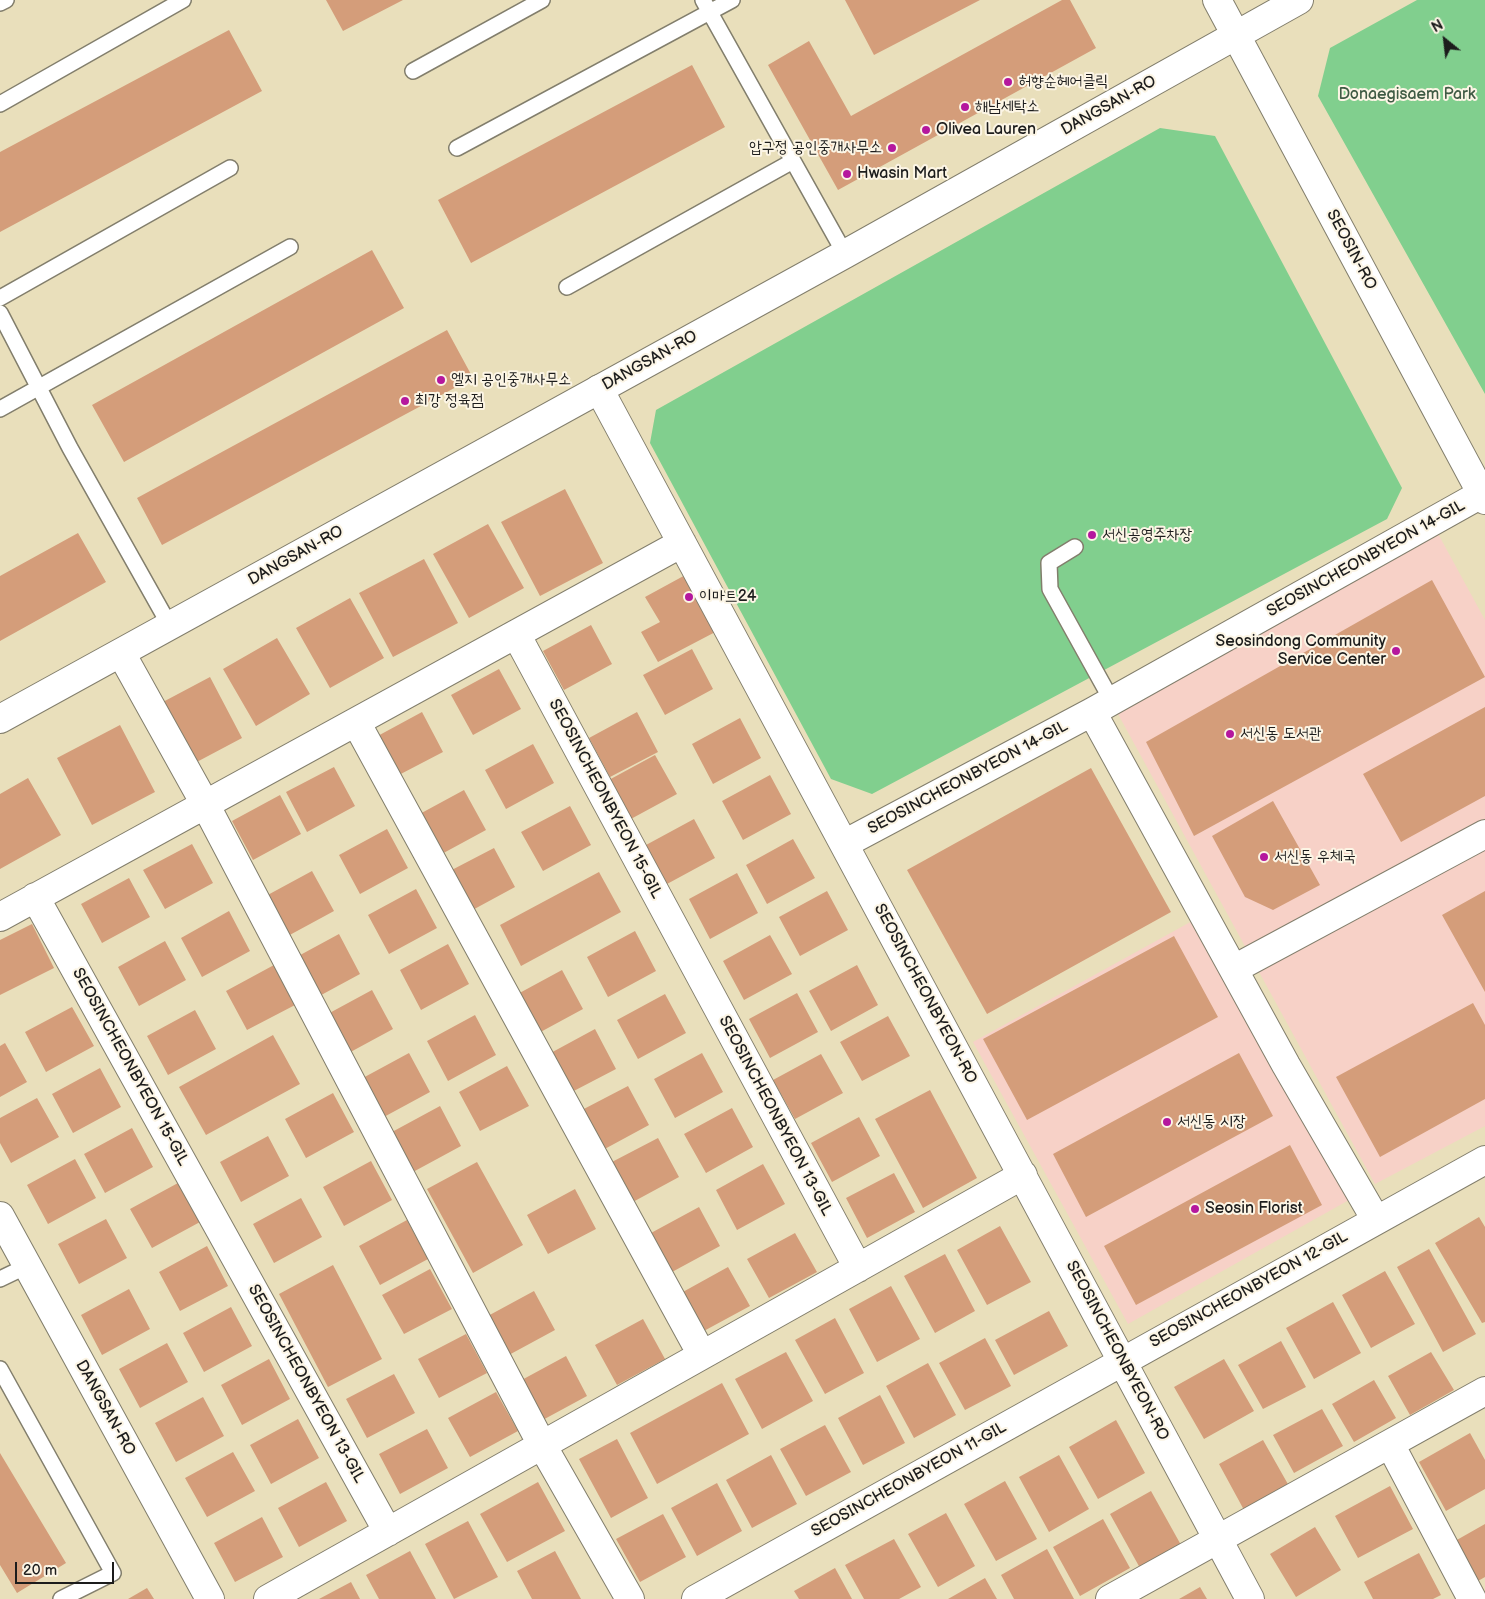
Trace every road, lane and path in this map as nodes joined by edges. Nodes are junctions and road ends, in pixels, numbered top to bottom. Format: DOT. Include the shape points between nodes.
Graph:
graph roads {
  1 [pos="6,0"];
  2 [pos="183,0"];
  3 [pos="542,0"];
  4 [pos="732,0"];
  5 [pos="1218,0"];
  6 [pos="1299,0"];
  7 [pos="0,3"];
  8 [pos="706,6"];
  9 [pos="1236,34"];
  10 [pos="413,71"];
  11 [pos="0,104"];
  12 [pos="457,148"];
  13 [pos="793,161"];
  14 [pos="230,168"];
  15 [pos="290,247"];
  16 [pos="845,254"];
  17 [pos="567,287"];
  18 [pos="0,298"];
  19 [pos="0,313"];
  20 [pos="38,388"];
  21 [pos="599,389"];
  22 [pos="0,409"];
  23 [pos="1484,495"];
  24 [pos="682,543"];
  25 [pos="1075,547"];
  26 [pos="170,626"];
  27 [pos="516,634"];
  28 [pos="121,653"];
  29 [pos="1102,706"];
  30 [pos="0,719"];
  31 [pos="356,722"];
  32 [pos="205,804"];
  33 [pos="1485,834"];
  34 [pos="844,844"];
  35 [pos="35,897"];
  36 [pos="0,917"];
  37 [pos="693,963"];
  38 [pos="1234,969"];
  39 [pos="1485,1160"];
  40 [pos="1023,1175"];
  41 [pos="0,1216"];
  42 [pos="1376,1220"];
  43 [pos="224,1237"];
  44 [pos="27,1266"];
  45 [pos="858,1268"];
  46 [pos="0,1279"];
  47 [pos="702,1355"];
  48 [pos="1122,1360"];
  49 [pos="0,1369"];
  50 [pos="1485,1391"];
  51 [pos="1390,1444"];
  52 [pos="542,1445"];
  53 [pos="388,1532"];
  54 [pos="1218,1539"];
  55 [pos="61,1599"];
  56 [pos="210,1599"];
  57 [pos="268,1599"];
  58 [pos="630,1599"];
  59 [pos="696,1599"];
  60 [pos="1110,1599"];
  61 [pos="1250,1599"];
  62 [pos="1472,1599"];
  1 -- 7 [label="lane"];
  2 -- 11 [label="lane"];
  3 -- 10 [label="lane"];
  4 -- 8 [label="lane"];
  5 -- 9 [label="street, SEOSIN-RO"];
  6 -- 9 [label="street, DANGSAN-RO"];
  8 -- 12 [label="lane"];
  8 -- 13 [label="lane"];
  9 -- 16 [label="street, DANGSAN-RO"];
  9 -- 23 [label="street, SEOSIN-RO"];
  13 -- 16 [label="lane"];
  13 -- 17 [label="lane"];
  14 -- 18 [label="lane"];
  15 -- 20 [label="lane"];
  16 -- 21 [label="street, DANGSAN-RO"];
  19 -- 20 [label="lane"];
  20 -- 22 [label="lane"];
  20 -- 26 [label="lane"];
  21 -- 24 [label="street, SEOSINCHEONBYEON-RO"];
  21 -- 26 [label="street, DANGSAN-RO"];
  23 -- 29 [label="street, SEOSINCHEONBYEON 14-GIL"];
  24 -- 27 [label="street"];
  24 -- 34 [label="street, SEOSINCHEONBYEON-RO"];
  25 -- 29 [label="lane" via="1049,563 1050,589"];
  26 -- 28 [label="street, DANGSAN-RO"];
  27 -- 31 [label="street"];
  27 -- 37 [label="street, SEOSINCHEONBYEON 15-GIL"];
  28 -- 30 [label="street, DANGSAN-RO"];
  28 -- 32 [label="street"];
  29 -- 34 [label="street, SEOSINCHEONBYEON 14-GIL"];
  29 -- 38 [label="street"];
  31 -- 32 [label="street"];
  31 -- 47 [label="street"];
  32 -- 35 [label="street"];
  32 -- 52 [label="street"];
  33 -- 38 [label="street"];
  34 -- 40 [label="street, SEOSINCHEONBYEON-RO"];
  35 -- 36 [label="street"];
  35 -- 43 [label="street, SEOSINCHEONBYEON 15-GIL"];
  37 -- 45 [label="street, SEOSINCHEONBYEON 13-GIL"];
  38 -- 42 [label="street"];
  39 -- 42 [label="street, SEOSINCHEONBYEON 12-GIL"];
  40 -- 45 [label="street"];
  40 -- 48 [label="street, SEOSINCHEONBYEON-RO"];
  41 -- 44 [label="street, DANGSAN-RO"];
  42 -- 48 [label="street, SEOSINCHEONBYEON 12-GIL"];
  43 -- 53 [label="street, SEOSINCHEONBYEON 13-GIL"];
  44 -- 46 [label="lane"];
  44 -- 56 [label="street, DANGSAN-RO"];
  45 -- 47 [label="street"];
  47 -- 52 [label="street"];
  48 -- 54 [label="street, SEOSINCHEONBYEON-RO"];
  48 -- 59 [label="street, SEOSINCHEONBYEON 11-GIL"];
  49 -- 55 [label="lane" via="113,1573"];
  50 -- 51 [label="street"];
  51 -- 54 [label="street"];
  51 -- 62 [label="street"];
  52 -- 53 [label="street"];
  52 -- 58 [label="street"];
  53 -- 57 [label="street"];
  54 -- 60 [label="street"];
  54 -- 61 [label="street, SEOSINCHEONBYEON-RO"];
}
